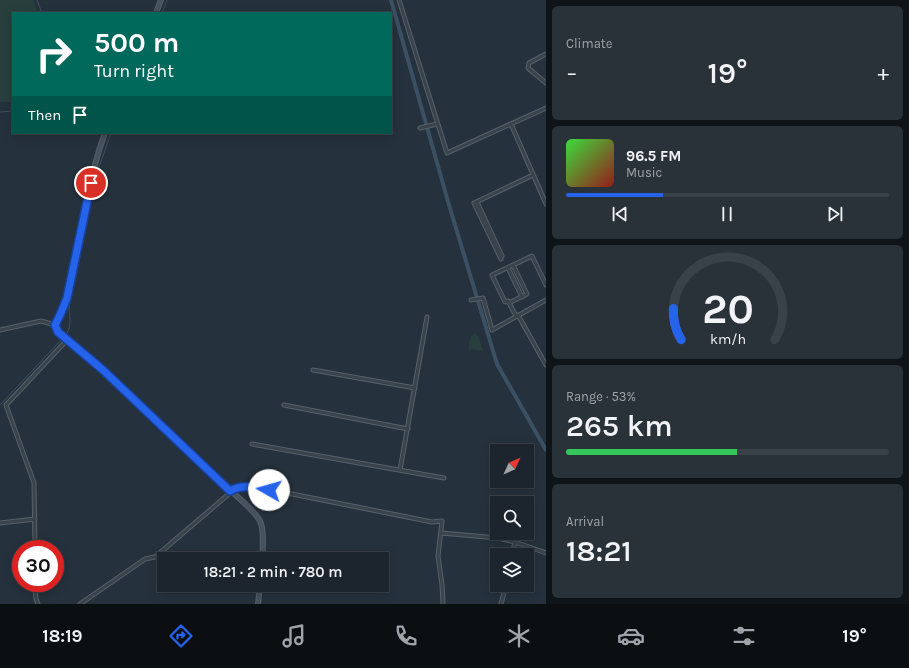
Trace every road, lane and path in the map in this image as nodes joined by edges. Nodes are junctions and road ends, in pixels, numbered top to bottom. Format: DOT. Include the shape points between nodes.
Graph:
graph roads {
  1 [pos="161,0"];
  2 [pos="399,0"];
  3 [pos="156,12"];
  4 [pos="546,54"];
  5 [pos="546,82"];
  6 [pos="546,108"];
  7 [pos="437,124"];
  8 [pos="511,124"];
  9 [pos="420,128"];
  10 [pos="105,134"];
  11 [pos="533,175"];
  12 [pos="546,204"];
  13 [pos="501,257"];
  14 [pos="513,265"];
  15 [pos="508,268"];
  16 [pos="546,285"];
  17 [pos="522,297"];
  18 [pos="471,300"];
  19 [pos="546,300"];
  20 [pos="509,304"];
  21 [pos="517,316"];
  22 [pos="427,317"];
  23 [pos="55,325"];
  24 [pos="0,330"];
  25 [pos="65,338"];
  26 [pos="546,365"];
  27 [pos="313,370"];
  28 [pos="415,388"];
  29 [pos="284,405"];
  30 [pos="408,428"];
  31 [pos="252,444"];
  32 [pos="400,470"];
  33 [pos="444,478"];
  34 [pos="230,491"];
  35 [pos="35,519"];
  36 [pos="0,523"];
  37 [pos="441,533"];
  38 [pos="35,540"];
  39 [pos="515,542"];
  40 [pos="514,548"];
  41 [pos="263,552"];
  42 [pos="546,553"];
  43 [pos="36,592"];
  44 [pos="259,592"];
  45 [pos="505,592"];
  46 [pos="38,604"];
  47 [pos="80,604"];
  48 [pos="258,604"];
  49 [pos="443,604"];
  50 [pos="502,604"];
  1 -- 3 [label="street"];
  2 -- 7 [label="street"];
  4 -- 5 [label="street" via="529,63 528,68"];
  6 -- 8 [label="street"];
  7 -- 8 [label="street" via="447,152"];
  7 -- 9 [label="street"];
  8 -- 11 [label="street"];
  10 -- 23 [label="street" via="83,218 67,298"];
  11 -- 12 [label="street"];
  11 -- 13 [label="street" via="474,203"];
  14 -- 15 [label="street"];
  14 -- 16 [label="street" via="532,256"];
  14 -- 17 [label="street" via="527,294"];
  15 -- 17 [label="street"];
  15 -- 20 [label="street" via="492,275 505,302 508,301"];
  17 -- 20 [label="street"];
  18 -- 21 [label="street" via="483,298 492,330"];
  19 -- 21 [label="street"];
  20 -- 21 [label="street"];
  21 -- 26 [label="street"];
  22 -- 28 [label="street"];
  23 -- 24 [label="street" via="41,322"];
  23 -- 25 [label="street"];
  25 -- 34 [label="street" via="103,370"];
  25 -- 35 [label="street" via="6,405 34,483"];
  27 -- 28 [label="street"];
  28 -- 30 [label="street"];
  29 -- 30 [label="street"];
  30 -- 32 [label="street"];
  31 -- 32 [label="street"];
  32 -- 33 [label="street"];
  34 -- 37 [label="street" via="237,487 257,487 432,522 442,521"];
  34 -- 41 [label="street" via="248,506 261,522"];
  34 -- 47 [label="street" via="155,557 145,559"];
  35 -- 36 [label="street"];
  35 -- 38 [label="street"];
  37 -- 39 [label="street"];
  37 -- 49 [label="street" via="438,556"];
  39 -- 40 [label="street"];
  39 -- 42 [label="street"];
  43 -- 46 [label="street"];
  44 -- 48 [label="street"];
  45 -- 50 [label="street"];
}
